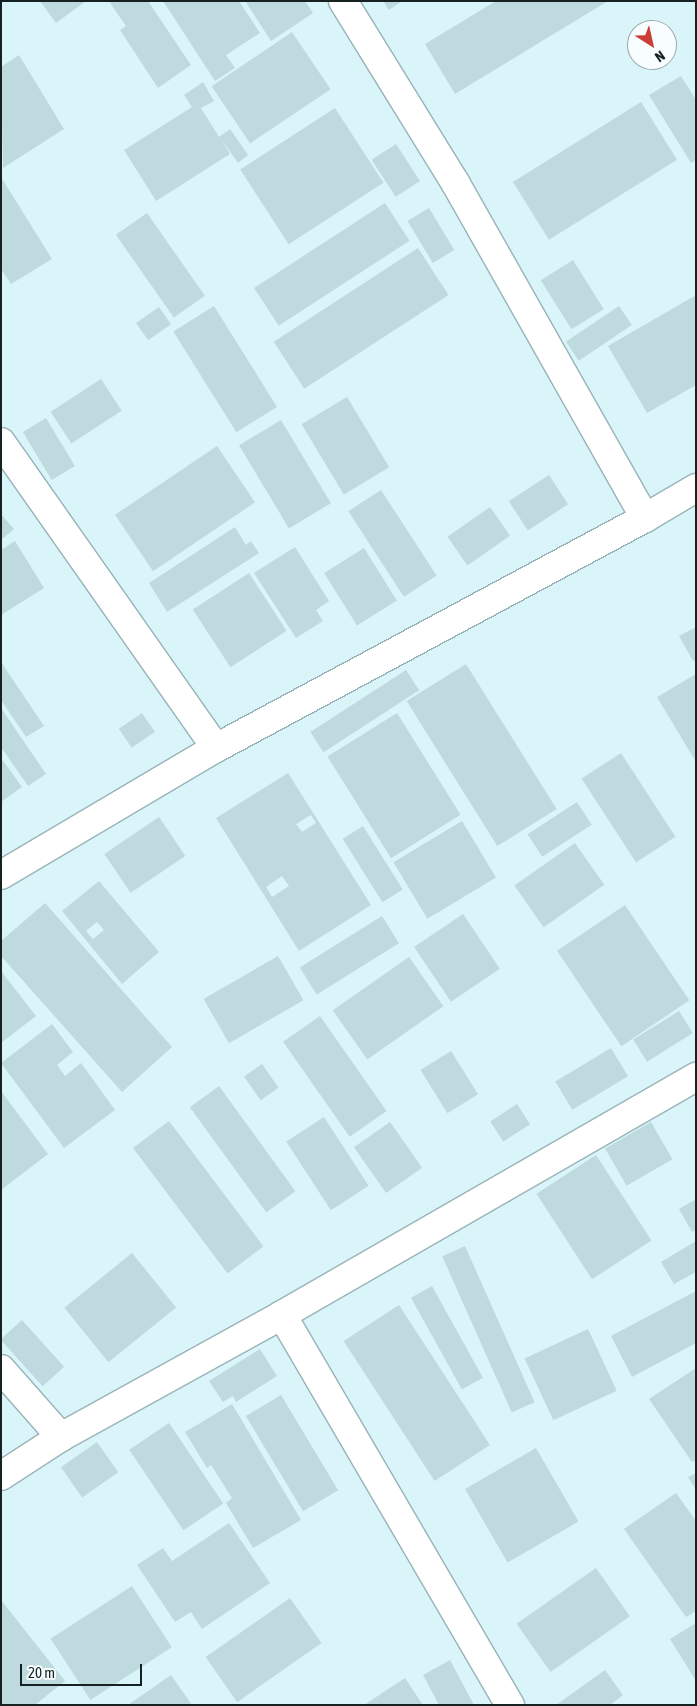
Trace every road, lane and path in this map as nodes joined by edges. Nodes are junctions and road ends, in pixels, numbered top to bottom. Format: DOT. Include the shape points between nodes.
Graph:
graph roads {
  1 [pos="343,1"];
  2 [pos="1,442"];
  3 [pos="696,488"];
  4 [pos="645,518"];
  5 [pos="216,748"];
  6 [pos="1,875"];
  7 [pos="696,1077"];
  8 [pos="282,1315"];
  9 [pos="1,1369"];
  10 [pos="61,1437"];
  11 [pos="1,1476"];
  12 [pos="510,1705"];
  1 -- 4 [label="street" via="456,184"];
  2 -- 5 [label="street"];
  3 -- 4 [label="street"];
  4 -- 5 [label="street"];
  5 -- 6 [label="street"];
  7 -- 8 [label="street"];
  8 -- 10 [label="street"];
  8 -- 12 [label="street"];
  9 -- 10 [label="street"];
  10 -- 11 [label="street"];
}
